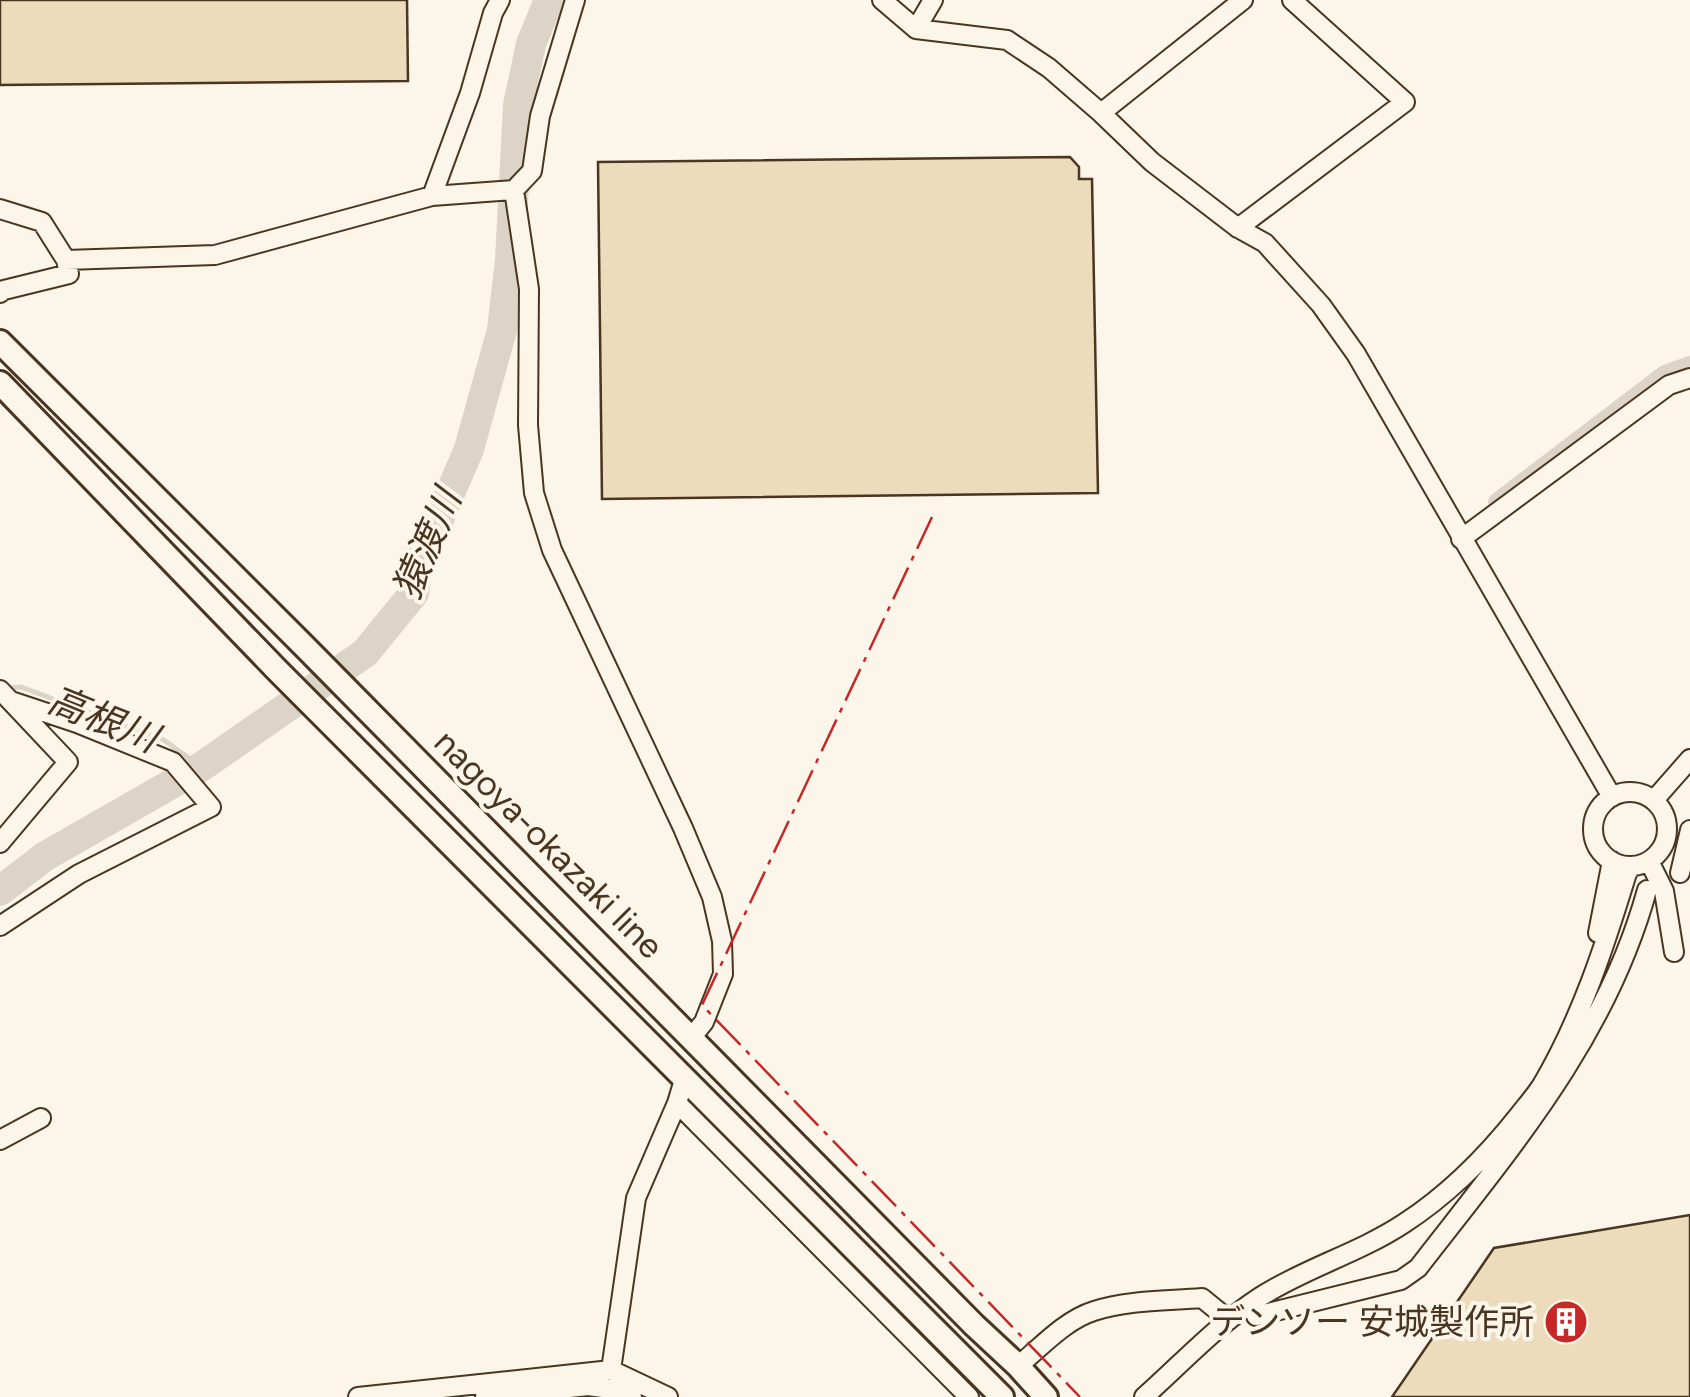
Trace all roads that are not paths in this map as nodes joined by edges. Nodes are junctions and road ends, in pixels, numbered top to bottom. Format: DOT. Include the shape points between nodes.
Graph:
graph roads {
  1 [pos="500,0"];
  2 [pos="575,0"];
  3 [pos="882,0"];
  4 [pos="933,0"];
  5 [pos="1243,0"];
  6 [pos="1292,0"];
  7 [pos="916,29"];
  8 [pos="1101,113"];
  9 [pos="514,190"];
  10 [pos="432,196"];
  11 [pos="0,209"];
  12 [pos="1238,228"];
  13 [pos="66,260"];
  14 [pos="0,293"];
  15 [pos="0,342"];
  16 [pos="1690,378"];
  17 [pos="0,383"];
  18 [pos="1462,539"];
  19 [pos="6,695"];
  20 [pos="1690,758"];
  21 [pos="1612,797"];
  22 [pos="1654,800"];
  23 [pos="1690,830"];
  24 [pos="0,843"];
  25 [pos="1612,861"];
  26 [pos="1640,864"];
  27 [pos="1680,873"];
  28 [pos="1647,890"];
  29 [pos="0,926"];
  30 [pos="1674,952"];
  31 [pos="1592,973"];
  32 [pos="691,1038"];
  33 [pos="684,1080"];
  34 [pos="676,1104"];
  35 [pos="40,1118"];
  36 [pos="0,1140"];
  37 [pos="1256,1316"];
  38 [pos="1229,1320"];
  39 [pos="1018,1366"];
  40 [pos="610,1370"];
  41 [pos="358,1397"];
  42 [pos="485,1397"];
  43 [pos="632,1397"];
  44 [pos="668,1397"];
  45 [pos="969,1397"];
  46 [pos="1002,1397"];
  47 [pos="1046,1397"];
  48 [pos="1144,1397"];
  1 -- 10 [label="street"];
  2 -- 9 [label="street" via="540,116 532,172"];
  3 -- 7 [label="street"];
  4 -- 7 [label="street"];
  5 -- 8 [label="street"];
  6 -- 12 [label="street" via="1405,102"];
  7 -- 8 [label="street" via="1007,40"];
  8 -- 12 [label="street"];
  9 -- 10 [label="street"];
  9 -- 32 [label="street" via="528,289 534,493 552,550 683,828 722,941 723,974"];
  10 -- 13 [label="street" via="215,255"];
  11 -- 13 [label="street" via="42,222"];
  12 -- 18 [label="street" via="1265,242 1321,305"];
  13 -- 14 [label="street" via="69,274"];
  15 -- 32 [label="main road, nagoya-okazaki line"];
  16 -- 18 [label="street" via="1669,386"];
  17 -- 33 [label="main road, nagoya-okazaki line"];
  18 -- 21 [label="street"];
  19 -- 24 [label="street" via="68,762"];
  19 -- 29 [label="street" via="173,762 211,807 79,874"];
  20 -- 22 [label="street"];
  21 -- 22 [label="street" via="1634,792"];
  21 -- 25 [label="street" via="1598,810 1593,829 1598,848"];
  22 -- 26 [label="street" via="1668,832 1662,849"];
  23 -- 27 [label="street"];
  25 -- 26 [label="street"];
  25 -- 31 [label="street"];
  26 -- 30 [label="street" via="1664,891"];
  26 -- 31 [label="street" via="1627,873"];
  28 -- 37 [label="street" via="1592,1028 1524,1132 1418,1268 1401,1280"];
  31 -- 38 [label="street" via="1540,1088 1492,1150 1402,1224"];
  32 -- 39 [label="main road, nagoya-okazaki line"];
  33 -- 34 [label="street"];
  33 -- 46 [label="main road, nagoya-okazaki line"];
  34 -- 40 [label="street" via="636,1198"];
  34 -- 45 [label="street"];
  35 -- 36 [label="street"];
  38 -- 39 [label="street" via="1202,1298 1091,1311"];
  38 -- 48 [label="street"];
  39 -- 47 [label="main road, nagoya-okazaki line"];
  40 -- 41 [label="street"];
  40 -- 44 [label="street"];
  42 -- 43 [label="street" via="588,1386"];
}
